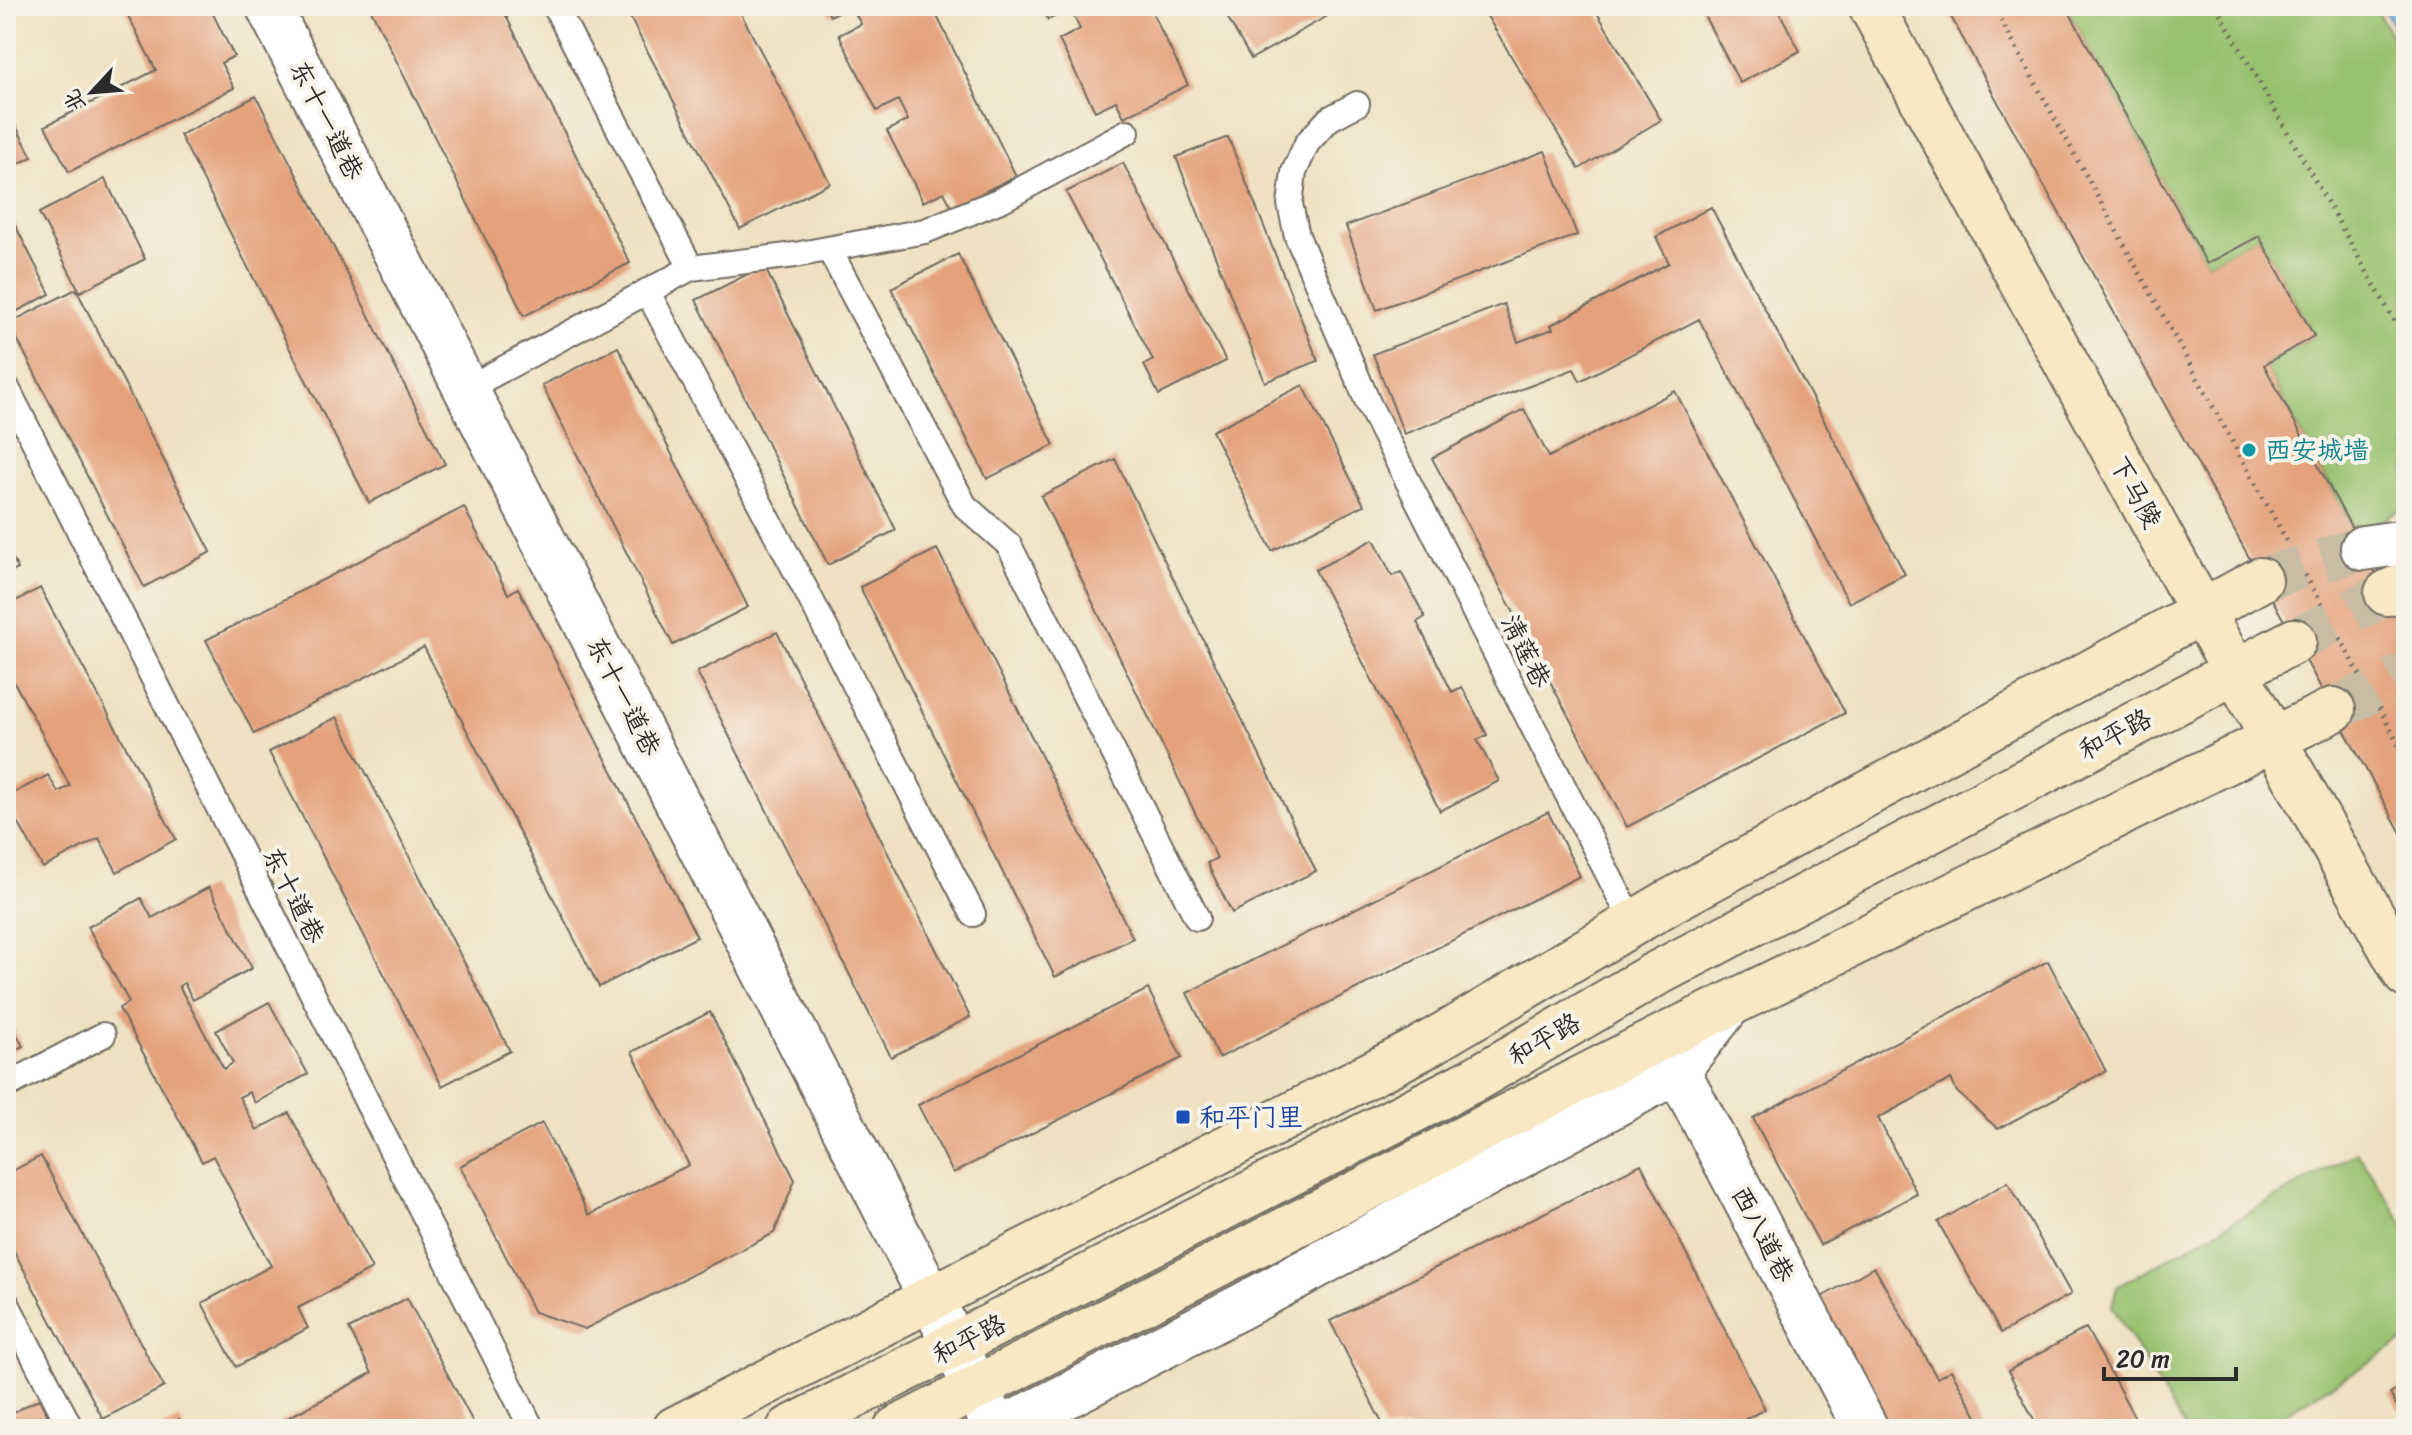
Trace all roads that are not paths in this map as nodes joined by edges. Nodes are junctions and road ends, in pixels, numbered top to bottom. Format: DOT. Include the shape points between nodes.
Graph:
graph roads {
  1 [pos="268,6"];
  2 [pos="555,6"];
  3 [pos="1871,6"];
  4 [pos="1357,104"];
  5 [pos="1127,132"];
  6 [pos="829,249"];
  7 [pos="691,268"];
  8 [pos="647,291"];
  9 [pos="6,386"];
  10 [pos="466,389"];
  11 [pos="2406,542"];
  12 [pos="2363,548"];
  13 [pos="2279,571"];
  14 [pos="2202,612"];
  15 [pos="2294,641"];
  16 [pos="2235,671"];
  17 [pos="2350,699"];
  18 [pos="2274,739"];
  19 [pos="973,914"];
  20 [pos="1197,918"];
  21 [pos="1633,923"];
  22 [pos="2406,975"];
  23 [pos="103,1035"];
  24 [pos="1669,1054"];
  25 [pos="6,1086"];
  26 [pos="931,1298"];
  27 [pos="6,1302"];
  28 [pos="955,1346"];
  29 [pos="976,1389"];
  30 [pos="71,1429"];
  31 [pos="532,1429"];
  32 [pos="675,1429"];
  33 [pos="789,1429"];
  34 [pos="896,1429"];
  35 [pos="996,1429"];
  36 [pos="1002,1429"];
  37 [pos="1866,1429"];
  1 -- 10 [label="street, 东十一道巷"];
  2 -- 7 [label="lane"];
  3 -- 14 [label="main road, 下马陵"];
  4 -- 21 [label="lane, 清莲巷" via="1329,119 1307,143 1294,172 1290,204 1297,236 1369,405"];
  5 -- 6 [label="lane" via="1003,199 925,231"];
  6 -- 7 [label="lane"];
  6 -- 20 [label="lane" via="965,506 1009,545"];
  7 -- 8 [label="lane"];
  8 -- 10 [label="lane"];
  8 -- 19 [label="lane"];
  9 -- 31 [label="lane, 东十道巷"];
  10 -- 26 [label="street, 东十一道巷"];
  11 -- 12 [label="street"];
  13 -- 14 [label="main road"];
  14 -- 16 [label="main road, 下马陵"];
  14 -- 21 [label="main road"];
  15 -- 16 [label="main road, 和平路"];
  16 -- 18 [label="main road, 下马陵"];
  16 -- 28 [label="main road, 和平路" via="1652,976 1475,1079"];
  17 -- 18 [label="main road, 和平路"];
  18 -- 22 [label="main road, 下马陵"];
  18 -- 24 [label="main road, 和平路" via="1729,1005"];
  21 -- 26 [label="main road" via="1418,1050"];
  23 -- 25 [label="lane"];
  24 -- 29 [label="main road, 和平路"];
  24 -- 36 [label="street" via="1244,1305"];
  24 -- 37 [label="street, 西八道巷"];
  26 -- 28 [label="street, 东十一道巷"];
  26 -- 32 [label="main road"];
  27 -- 30 [label="lane"];
  28 -- 29 [label="street, 东十一道巷"];
  28 -- 33 [label="main road, 和平路"];
  29 -- 34 [label="main road, 和平路"];
  29 -- 35 [label="street, 东十一道巷"];
}
